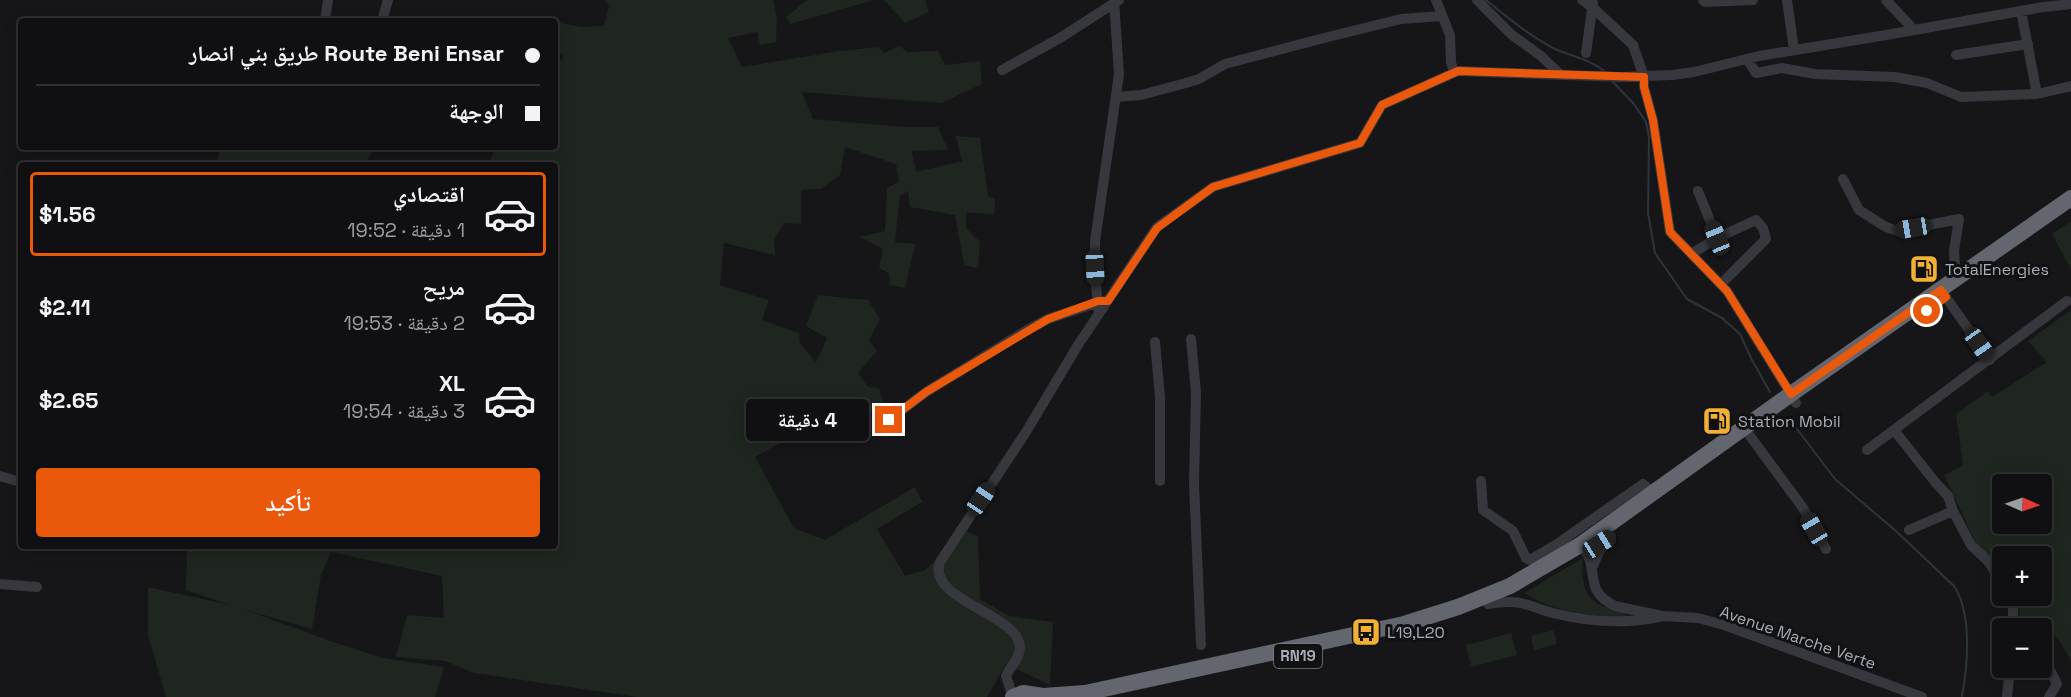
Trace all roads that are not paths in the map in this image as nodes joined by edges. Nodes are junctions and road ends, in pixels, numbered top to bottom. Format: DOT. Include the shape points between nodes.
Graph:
graph roads {
  1 [pos="328,0"];
  2 [pos="388,0"];
  3 [pos="1436,0"];
  4 [pos="1477,0"];
  5 [pos="1581,0"];
  6 [pos="1703,0"];
  7 [pos="1753,0"];
  8 [pos="1787,0"];
  9 [pos="1886,0"];
  10 [pos="1116,1"];
  11 [pos="1593,3"];
  12 [pos="2051,3"];
  13 [pos="2071,4"];
  14 [pos="2021,11"];
  15 [pos="1442,16"];
  16 [pos="326,18"];
  17 [pos="382,18"];
  18 [pos="1914,30"];
  19 [pos="2028,44"];
  20 [pos="1794,50"];
  21 [pos="1586,53"];
  22 [pos="1956,55"];
  23 [pos="1747,59"];
  24 [pos="1002,70"];
  25 [pos="1454,73"];
  26 [pos="1561,75"];
  27 [pos="1644,77"];
  28 [pos="2071,86"];
  29 [pos="2037,94"];
  30 [pos="1116,97"];
  31 [pos="1843,179"];
  32 [pos="1698,191"];
  33 [pos="2071,198"];
  34 [pos="2071,209"];
  35 [pos="1717,238"];
  36 [pos="1693,253"];
  37 [pos="1956,280"];
  38 [pos="1721,284"];
  39 [pos="1944,294"];
  40 [pos="1103,301"];
  41 [pos="2067,301"];
  42 [pos="1191,339"];
  43 [pos="1155,342"];
  44 [pos="1990,360"];
  45 [pos="1793,399"];
  46 [pos="889,420"];
  47 [pos="1894,430"];
  48 [pos="1750,436"];
  49 [pos="1867,450"];
  50 [pos="0,476"];
  51 [pos="18,481"];
  52 [pos="1160,481"];
  53 [pos="1481,481"];
  54 [pos="1653,493"];
  55 [pos="1953,511"];
  56 [pos="1909,530"];
  57 [pos="1611,536"];
  58 [pos="1583,548"];
  59 [pos="1560,549"];
  60 [pos="1826,549"];
  61 [pos="1992,567"];
  62 [pos="1592,568"];
  63 [pos="0,584"];
  64 [pos="37,587"];
  65 [pos="1517,594"];
  66 [pos="1662,616"];
  67 [pos="1201,645"];
  68 [pos="2052,674"];
  69 [pos="2009,678"];
  70 [pos="1033,696"];
  71 [pos="1013,697"];
  72 [pos="1104,697"];
  73 [pos="1922,697"];
  74 [pos="2007,697"];
  75 [pos="2049,697"];
  1 -- 16 [label="street"];
  2 -- 17 [label="street"];
  3 -- 15 [label="street"];
  4 -- 26 [label="street"];
  5 -- 11 [label="street"];
  6 -- 7 [label="street"];
  8 -- 20 [label="street"];
  9 -- 18 [label="street"];
  10 -- 24 [label="street"];
  10 -- 30 [label="street"];
  11 -- 21 [label="street"];
  11 -- 27 [label="street" via="1633,45"];
  12 -- 13 [label="street"];
  12 -- 14 [label="street"];
  14 -- 18 [label="street"];
  14 -- 19 [label="street"];
  15 -- 25 [label="street" via="1450,35"];
  15 -- 30 [label="street" via="1401,19 1324,38 1225,64 1186,83"];
  18 -- 20 [label="street"];
  19 -- 22 [label="street"];
  19 -- 29 [label="street"];
  20 -- 23 [label="street"];
  23 -- 27 [label="street" via="1694,72"];
  23 -- 29 [label="street" via="1756,73 1782,68 1815,74 1896,77 1928,83 1961,97"];
  25 -- 26 [label="street"];
  25 -- 40 [label="street" via="1382,105 1360,143 1213,187 1157,228"];
  26 -- 27 [label="street"];
  27 -- 36 [label="street" via="1670,232"];
  28 -- 29 [label="street"];
  30 -- 40 [label="street" via="1095,241"];
  31 -- 37 [label="street" via="1859,210 1886,227 1899,231 1959,219 1954,251"];
  32 -- 35 [label="street"];
  33 -- 37 [label="highway, RN19"];
  34 -- 39 [label="highway, RN19"];
  35 -- 36 [label="street"];
  35 -- 38 [label="street" via="1756,220 1766,239"];
  36 -- 38 [label="street"];
  37 -- 39 [label="highway, RN19"];
  38 -- 45 [label="street"];
  39 -- 44 [label="street"];
  39 -- 45 [label="highway, RN19"];
  40 -- 46 [label="street" via="1048,319 1028,330 926,392"];
  40 -- 71 [label="street" via="1026,432 938,567 946,588 989,614 1018,639 1019,653 1006,676"];
  41 -- 44 [label="street"];
  42 -- 67 [label="street" via="1196,393 1194,484"];
  43 -- 52 [label="street" via="1160,397"];
  44 -- 47 [label="street"];
  45 -- 48 [label="highway, RN19"];
  45 -- 54 [label="highway, RN19"];
  47 -- 49 [label="street"];
  47 -- 55 [label="street" via="1948,496"];
  48 -- 57 [label="highway, RN19"];
  48 -- 60 [label="street" via="1803,508"];
  50 -- 51 [label="street"];
  53 -- 59 [label="street" via="1483,510 1513,531 1526,558"];
  54 -- 58 [label="highway, RN19"];
  54 -- 59 [label="street" via="1644,484"];
  55 -- 56 [label="street"];
  55 -- 61 [label="street" via="1971,545"];
  57 -- 58 [label="highway, RN19"];
  57 -- 62 [label="street"];
  58 -- 59 [label="highway, RN19"];
  58 -- 62 [label="street" via="1590,556"];
  58 -- 65 [label="highway, RN19"];
  59 -- 65 [label="highway, RN19"];
  62 -- 66 [label="street" via="1597,591 1608,602"];
  63 -- 64 [label="street"];
  65 -- 66 [label="street" via="1555,613 1601,621"];
  65 -- 70 [label="highway, RN19" via="1404,624 1085,693"];
  65 -- 72 [label="highway, RN19" via="1424,627"];
  66 -- 73 [label="street, Avenue Marche Verte" via="1698,618 1724,626"];
  68 -- 75 [label="street" via="2057,684"];
  69 -- 74 [label="street"];
  70 -- 71 [label="highway, RN19" via="1023,693"];
}
